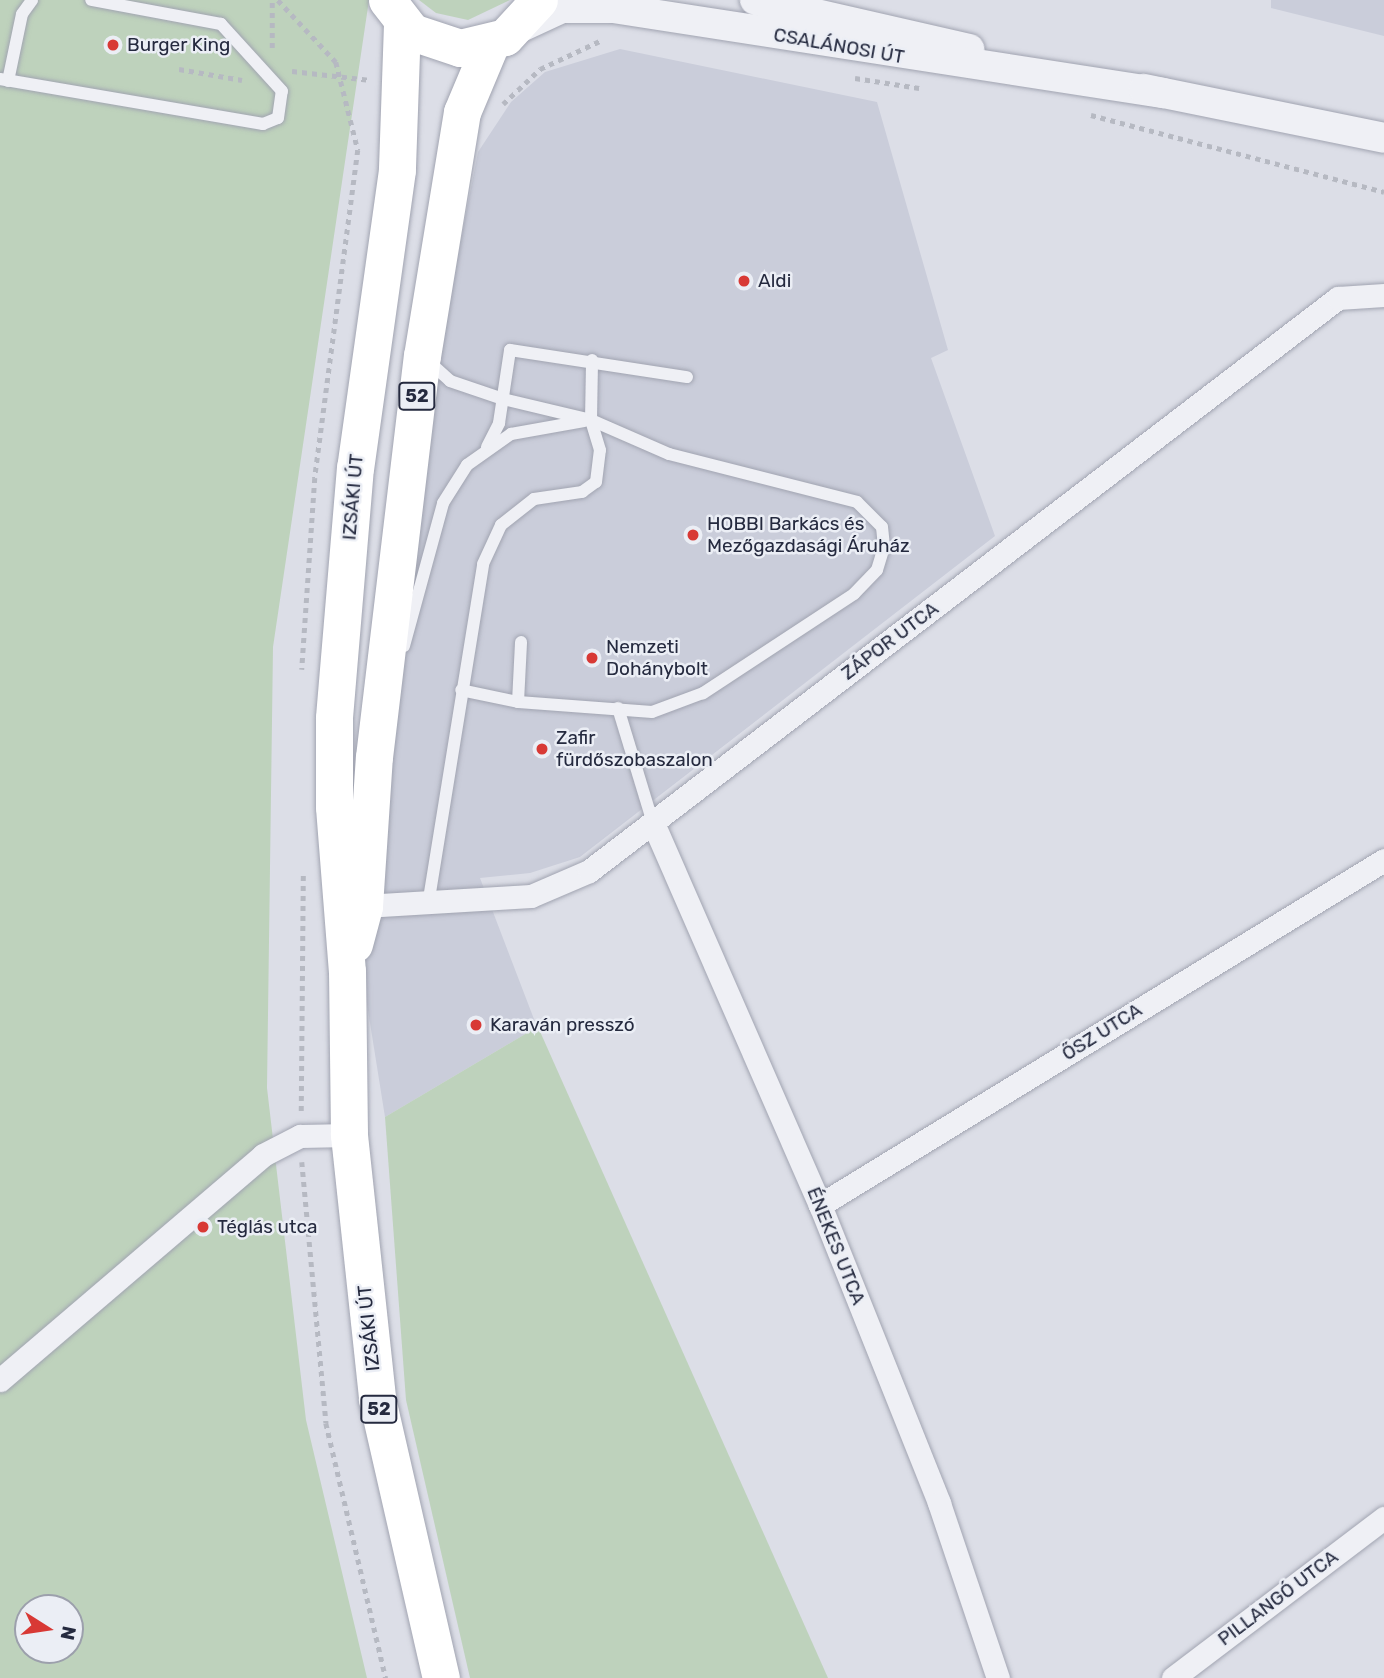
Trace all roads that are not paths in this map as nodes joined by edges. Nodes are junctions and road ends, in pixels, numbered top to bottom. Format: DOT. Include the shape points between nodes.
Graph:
graph roads {
  1 [pos="33,0"];
  2 [pos="91,0"];
  3 [pos="755,0"];
  4 [pos="390,10"];
  5 [pos="517,24"];
  6 [pos="4,80"];
  7 [pos="1163,93"];
  8 [pos="1384,138"];
  9 [pos="1384,295"];
  10 [pos="422,356"];
  11 [pos="592,360"];
  12 [pos="687,377"];
  13 [pos="503,399"];
  14 [pos="591,420"];
  15 [pos="487,447"];
  16 [pos="521,642"];
  17 [pos="461,690"];
  18 [pos="518,702"];
  19 [pos="618,708"];
  20 [pos="374,757"];
  21 [pos="653,823"];
  22 [pos="1384,860"];
  23 [pos="428,905"];
  24 [pos="364,906"];
  25 [pos="347,971"];
  26 [pos="349,1135"];
  27 [pos="820,1205"];
  28 [pos="0,1380"];
  29 [pos="1384,1518"];
  30 [pos="442,1678"];
  31 [pos="998,1678"];
  32 [pos="1173,1678"];
  1 -- 6 [label="lane" via="22,14"];
  2 -- 6 [label="lane" via="228,28 282,91 278,118 262,124"];
  3 -- 7 [label="street, CSALÁNOSI ÚT"];
  4 -- 5 [label="main road, 52" via="450,48"];
  4 -- 25 [label="main road, IZSÁKI ÚT / 52" via="397,170 355,467 334,718 334,807"];
  5 -- 7 [label="street, CSALÁNOSI ÚT" via="562,8 612,8"];
  5 -- 10 [label="main road, IZSÁKI ÚT / 52" via="461,112"];
  7 -- 8 [label="street, CSALÁNOSI ÚT"];
  9 -- 21 [label="street, ZÁPOR UTCA" via="1338,298"];
  10 -- 13 [label="lane" via="450,381"];
  10 -- 20 [label="main road, IZSÁKI ÚT / 52"];
  11 -- 12 [label="lane"];
  11 -- 13 [label="lane" via="510,350"];
  11 -- 14 [label="lane"];
  13 -- 14 [label="lane"];
  13 -- 15 [label="lane"];
  14 -- 15 [label="lane" via="511,434"];
  14 -- 17 [label="lane" via="600,450 596,482 582,492 534,499 501,525 483,564"];
  14 -- 19 [label="lane" via="670,454 857,502 881,527 884,547 877,570 854,594 703,693 652,712"];
  15 -- 20 [label="lane" via="443,503"];
  16 -- 18 [label="lane"];
  17 -- 18 [label="lane"];
  17 -- 23 [label="lane"];
  18 -- 19 [label="lane"];
  19 -- 21 [label="lane"];
  20 -- 24 [label="main road, IZSÁKI ÚT / 52"];
  21 -- 23 [label="street, ZÁPOR UTCA" via="559,888"];
  21 -- 27 [label="street, ÉNEKES UTCA"];
  22 -- 27 [label="street, ŐSZ UTCA"];
  23 -- 24 [label="street, ZÁPOR UTCA"];
  24 -- 25 [label="main road, IZSÁKI ÚT / 52"];
  25 -- 26 [label="main road, IZSÁKI ÚT / 52"];
  26 -- 28 [label="street" via="300,1136 263,1155"];
  26 -- 30 [label="main road, IZSÁKI ÚT / 52" via="377,1399"];
  27 -- 31 [label="street, ÉNEKES UTCA" via="939,1503"];
  29 -- 32 [label="street, PILLANGÓ UTCA"];
}
